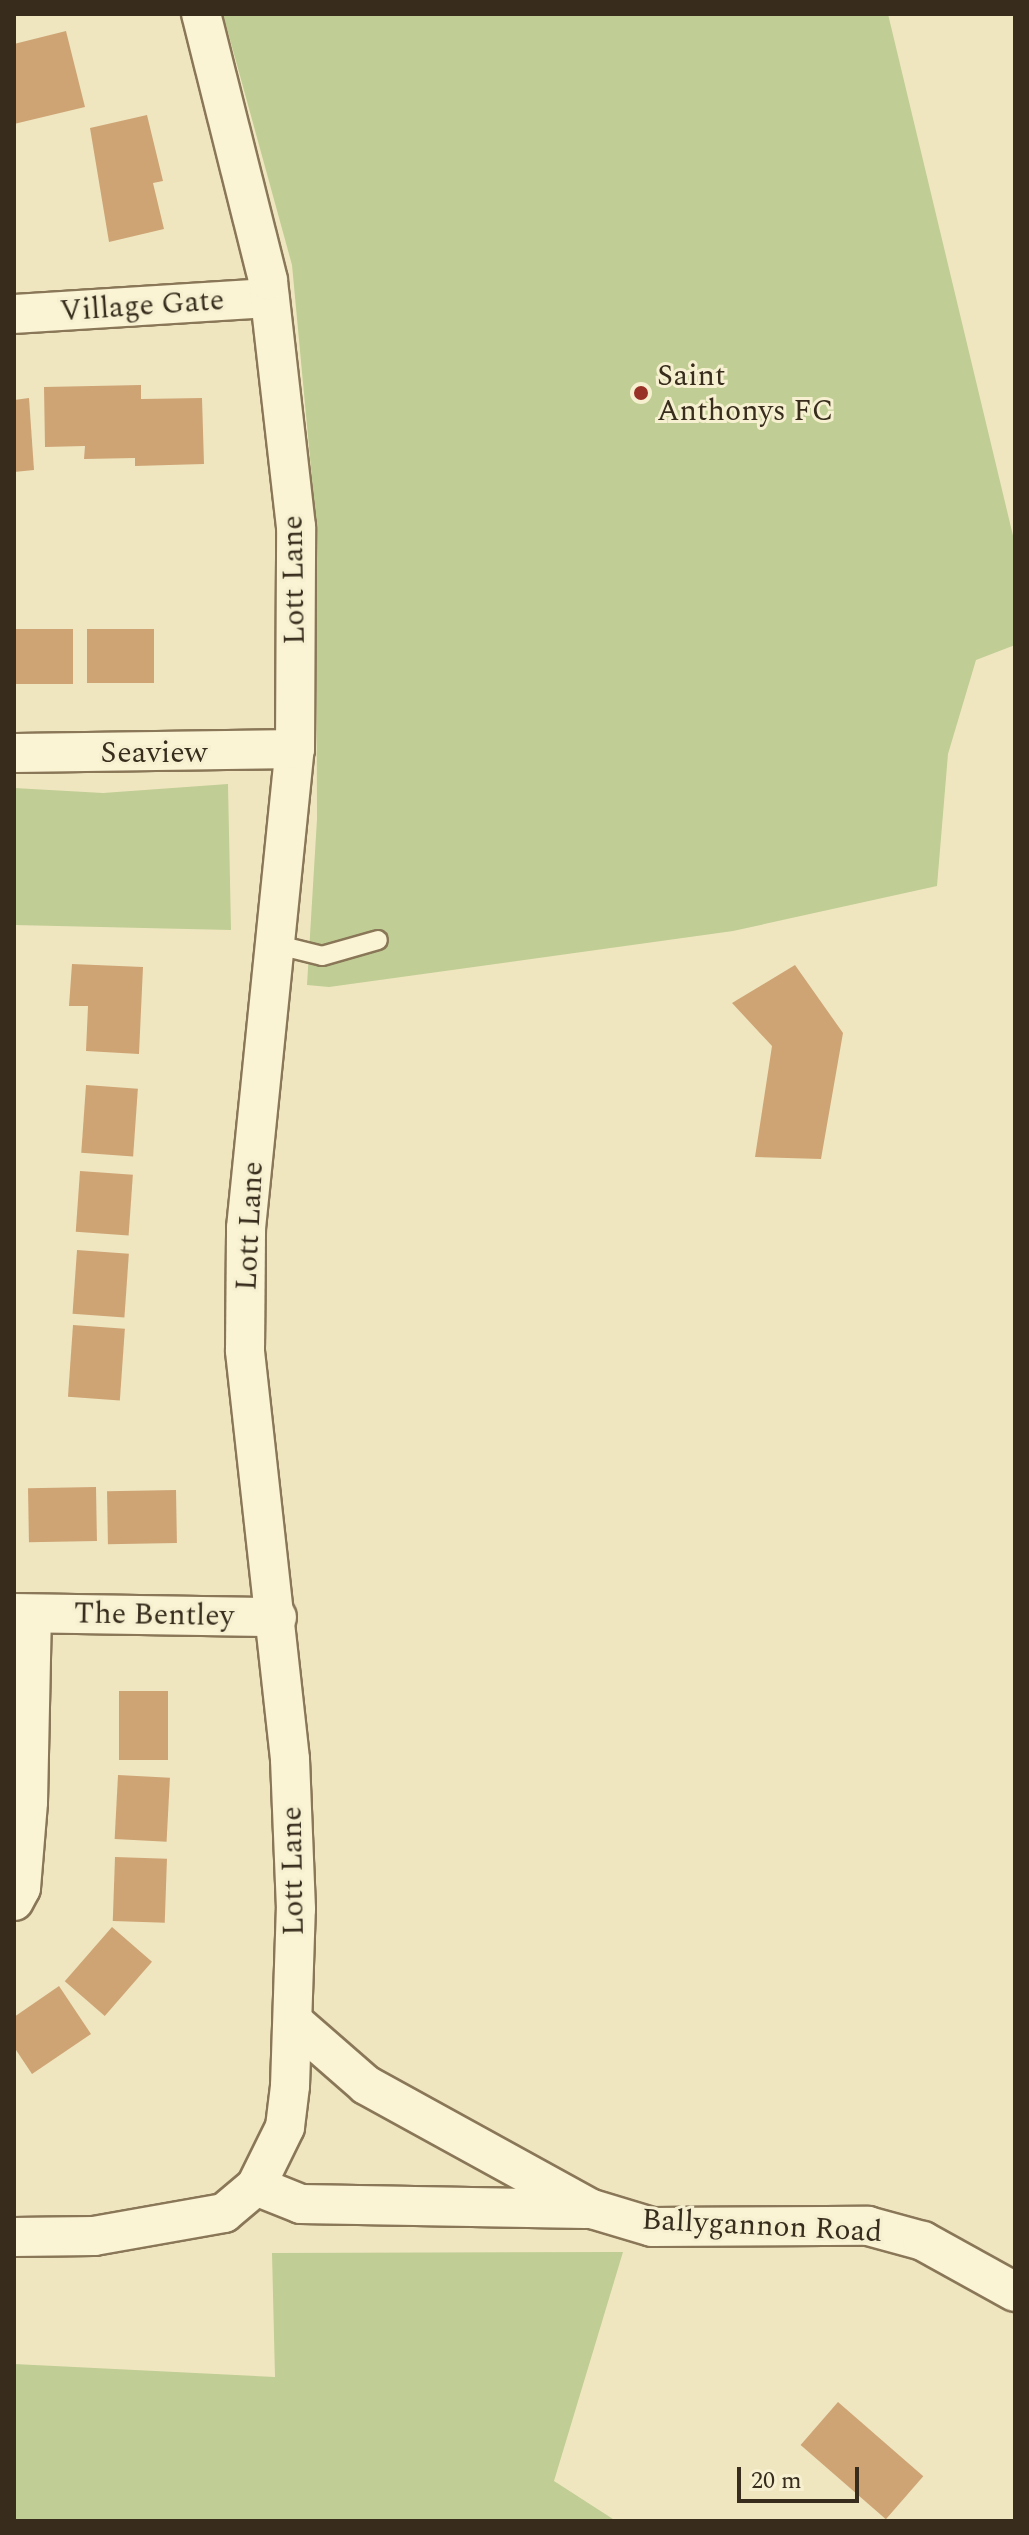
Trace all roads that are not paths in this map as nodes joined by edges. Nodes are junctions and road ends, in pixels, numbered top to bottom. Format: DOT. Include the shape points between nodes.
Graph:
graph roads {
  1 [pos="201,14"];
  2 [pos="270,298"];
  3 [pos="14,314"];
  4 [pos="295,749"];
  5 [pos="14,753"];
  6 [pos="378,940"];
  7 [pos="274,944"];
  8 [pos="23,1614"];
  9 [pos="277,1617"];
  10 [pos="14,1901"];
  11 [pos="295,2023"];
  12 [pos="256,2186"];
  13 [pos="592,2209"];
  14 [pos="14,2237"];
  15 [pos="1015,2292"];
  1 -- 2 [label="street, Lott Lane"];
  2 -- 3 [label="street, Village Gate"];
  2 -- 4 [label="street, Lott Lane" via="296,527"];
  4 -- 5 [label="street, Seaview"];
  4 -- 7 [label="street, Lott Lane"];
  6 -- 7 [label="lane" via="322,956"];
  7 -- 9 [label="street, Lott Lane" via="270,1029 246,1228 245,1350"];
  8 -- 9 [label="street, The Bentley"];
  8 -- 10 [label="street, The Bentley" via="28,1802 21,1888"];
  9 -- 11 [label="street, Lott Lane" via="290,1759"];
  11 -- 12 [label="street, Lott Lane" via="285,2127"];
  11 -- 13 [label="street, Ballygannon Road" via="366,2085"];
  12 -- 13 [label="street, Ballygannon Road" via="301,2204"];
  12 -- 14 [label="street, Lott Lane" via="224,2213 94,2236"];
  13 -- 15 [label="street, Ballygannon Road" via="652,2227 868,2226 923,2241"];
}
